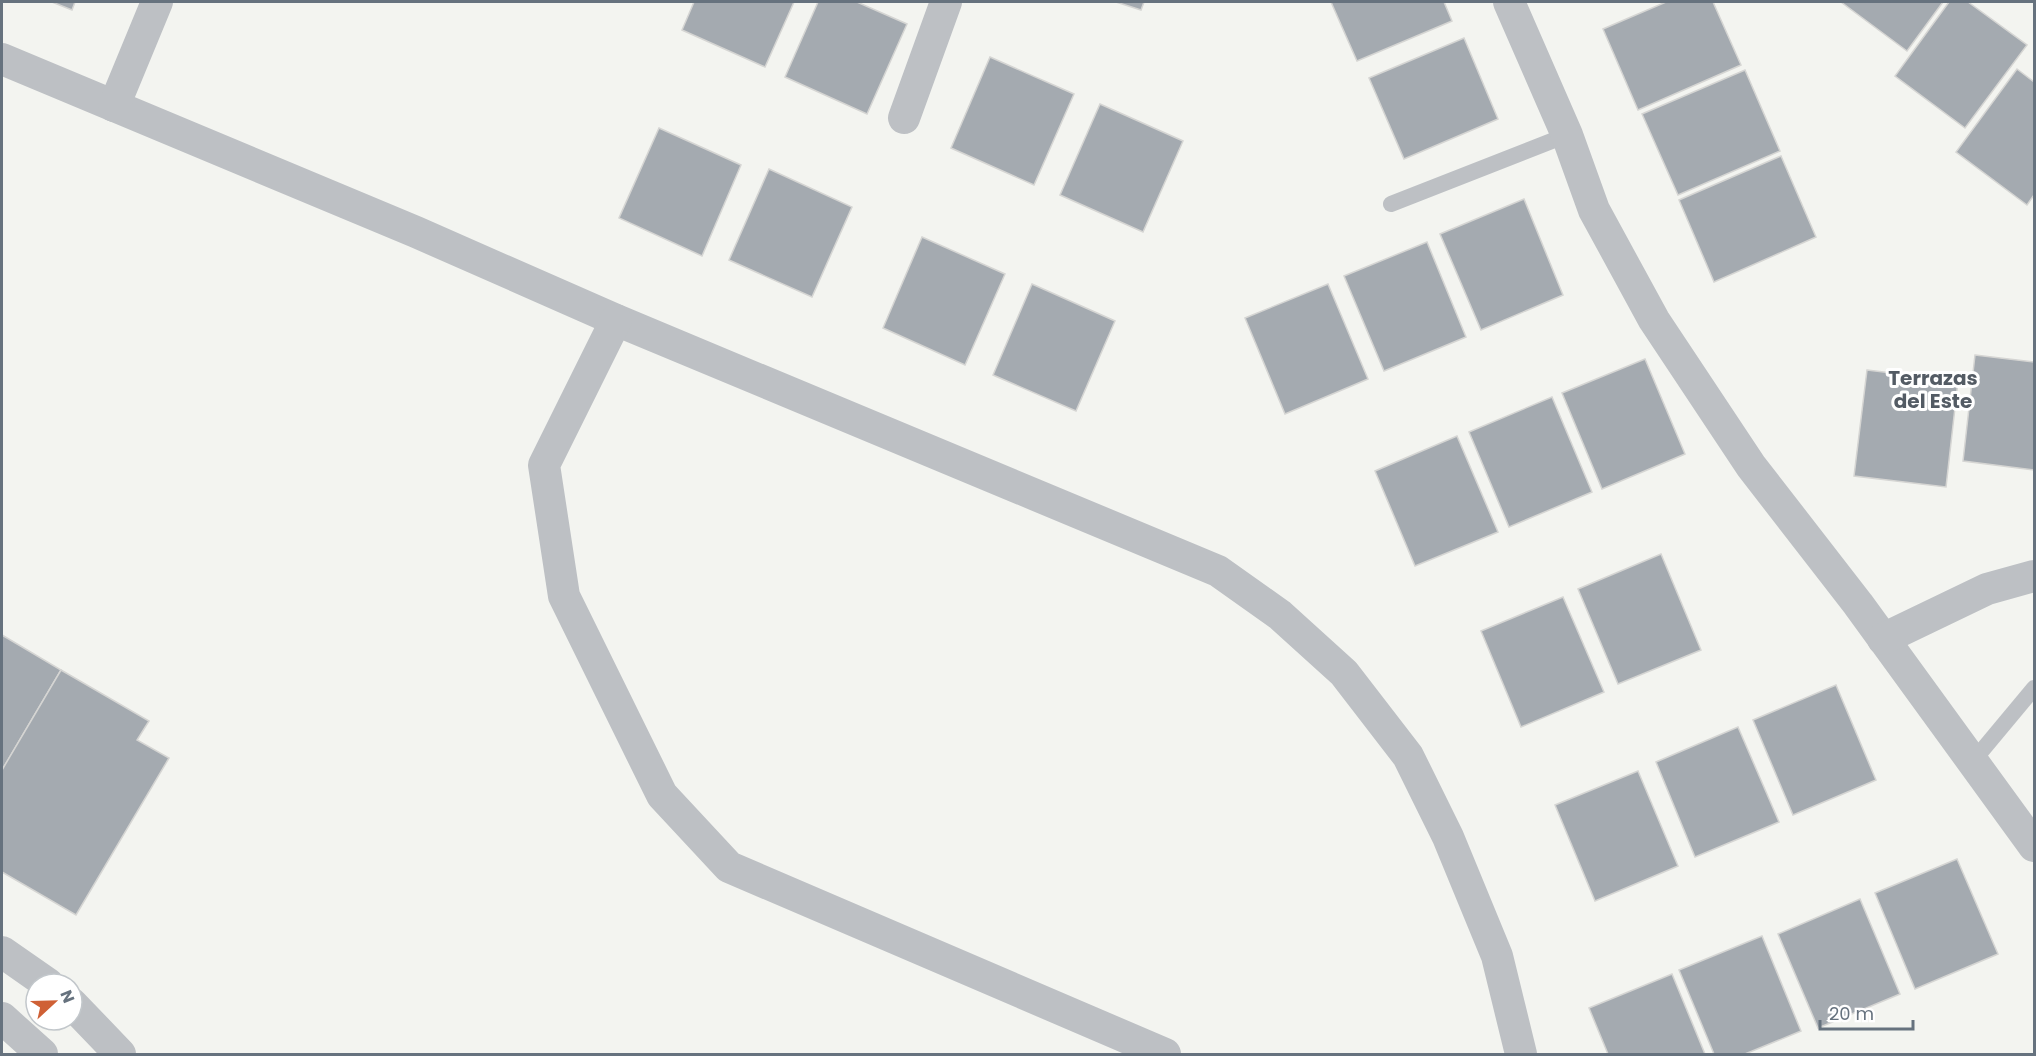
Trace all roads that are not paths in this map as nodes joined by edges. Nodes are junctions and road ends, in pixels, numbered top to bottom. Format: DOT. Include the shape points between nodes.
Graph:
graph roads {
  1 [pos="157,2"];
  2 [pos="946,2"];
  3 [pos="1509,2"];
  4 [pos="2,59"];
  5 [pos="114,106"];
  6 [pos="904,117"];
  7 [pos="1567,135"];
  8 [pos="1391,204"];
  9 [pos="616,320"];
  10 [pos="2034,576"];
  11 [pos="1883,639"];
  12 [pos="2034,688"];
  13 [pos="1974,760"];
  14 [pos="2034,846"];
  15 [pos="2,952"];
  16 [pos="31,972"];
  17 [pos="84,1017"];
  18 [pos="2,1018"];
  19 [pos="42,1054"];
  20 [pos="120,1054"];
  21 [pos="1165,1054"];
  22 [pos="1521,1054"];
  1 -- 5 [label="street"];
  2 -- 6 [label="street"];
  3 -- 7 [label="street"];
  4 -- 5 [label="street"];
  5 -- 9 [label="street"];
  7 -- 8 [label="lane"];
  7 -- 11 [label="street" via="1594,210 1654,320 1751,466"];
  9 -- 21 [label="street" via="544,465 564,596 662,795 729,867"];
  9 -- 22 [label="street" via="1218,571 1280,615 1344,673 1408,756 1448,837 1497,956"];
  10 -- 11 [label="street" via="1987,589"];
  11 -- 13 [label="street"];
  12 -- 13 [label="lane"];
  13 -- 14 [label="street"];
  15 -- 16 [label="street"];
  17 -- 20 [label="street"];
  18 -- 19 [label="street"];
}
